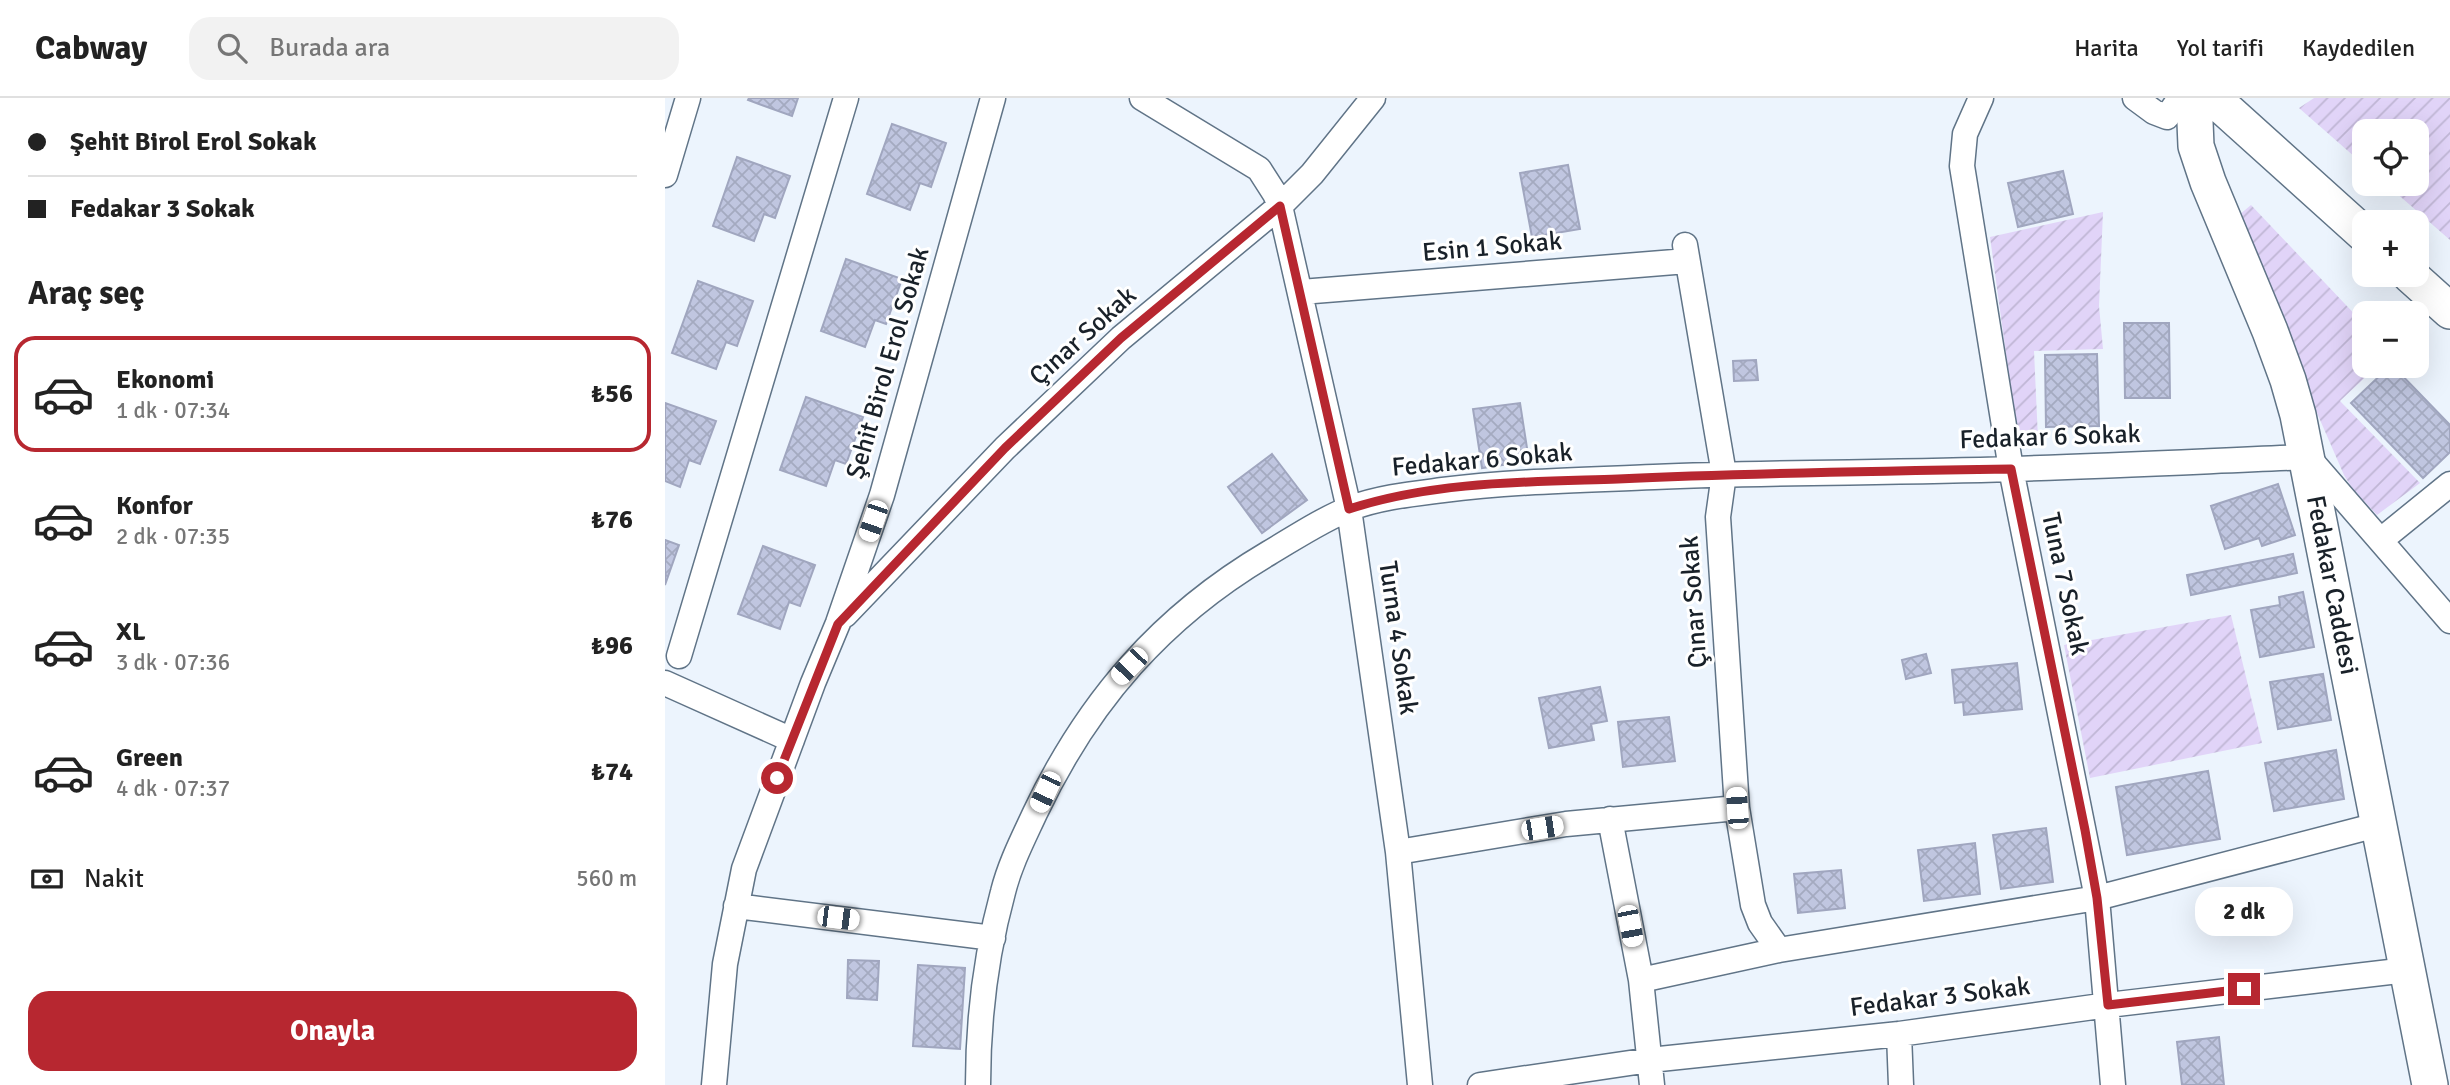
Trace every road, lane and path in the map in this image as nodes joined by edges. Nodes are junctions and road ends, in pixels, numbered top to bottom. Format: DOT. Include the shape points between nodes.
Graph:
graph roads {
  1 [pos="688,98"];
  2 [pos="846,98"];
  3 [pos="993,98"];
  4 [pos="1142,98"];
  5 [pos="1373,98"];
  6 [pos="1981,98"];
  7 [pos="2135,98"];
  8 [pos="2180,98"];
  9 [pos="2194,98"];
  10 [pos="2213,98"];
  11 [pos="665,175"];
  12 [pos="1280,206"];
  13 [pos="2352,223"];
  14 [pos="1686,253"];
  15 [pos="2423,287"];
  16 [pos="1301,292"];
  17 [pos="2450,311"];
  18 [pos="2308,457"];
  19 [pos="2011,469"];
  20 [pos="1724,474"];
  21 [pos="2450,484"];
  22 [pos="1349,509"];
  23 [pos="2381,540"];
  24 [pos="2450,621"];
  25 [pos="838,624"];
  26 [pos="679,656"];
  27 [pos="665,682"];
  28 [pos="792,740"];
  29 [pos="1737,808"];
  30 [pos="1610,819"];
  31 [pos="2377,825"];
  32 [pos="1398,852"];
  33 [pos="2097,898"];
  34 [pos="736,906"];
  35 [pos="993,938"];
  36 [pos="1779,950"];
  37 [pos="2407,970"];
  38 [pos="1641,980"];
  39 [pos="2108,1005"];
  40 [pos="1899,1034"];
  41 [pos="1650,1060"];
  42 [pos="714,1085"];
  43 [pos="978,1085"];
  44 [pos="1419,1085"];
  45 [pos="1481,1085"];
  46 [pos="1652,1085"];
  47 [pos="1901,1085"];
  48 [pos="2113,1085"];
  49 [pos="2430,1085"];
  1 -- 11 [label="street"];
  2 -- 26 [label="street"];
  3 -- 25 [label="street, Şehit Birol Erol Sokak" via="882,495"];
  4 -- 12 [label="street, Turna 4 Sokak" via="1259,169"];
  5 -- 12 [label="street, Çınar Sokak"];
  6 -- 19 [label="street, Tuna 7 Sokak" via="1965,134 1962,166"];
  7 -- 8 [label="street" via="2167,117"];
  9 -- 18 [label="street, Fedakar Caddesi" via="2196,146 2288,380"];
  10 -- 13 [label="street"];
  12 -- 16 [label="street, Turna 4 Sokak"];
  12 -- 25 [label="street, Çınar Sokak" via="1121,338 1005,448"];
  14 -- 16 [label="street, Esin 1 Sokak"];
  14 -- 20 [label="street, Çınar Sokak"];
  15 -- 17 [label="street"];
  16 -- 22 [label="street, Turna 4 Sokak"];
  18 -- 19 [label="street, Fedakar 6 Sokak"];
  18 -- 23 [label="street"];
  18 -- 31 [label="street, Fedakar Caddesi"];
  19 -- 20 [label="street, Fedakar 6 Sokak"];
  19 -- 33 [label="street, Tuna 7 Sokak"];
  20 -- 22 [label="street, Fedakar 6 Sokak" via="1488,484 1405,495"];
  20 -- 29 [label="street, Çınar Sokak" via="1718,517"];
  21 -- 23 [label="street"];
  22 -- 32 [label="street, Turna 4 Sokak"];
  22 -- 35 [label="street, Fedakar 6 Sokak" via="1240,570 1156,638 1116,680 1045,792 1003,889"];
  23 -- 24 [label="street"];
  25 -- 28 [label="street, Şehit Birol Erol Sokak"];
  27 -- 28 [label="street"];
  28 -- 34 [label="street, Şehit Birol Erol Sokak" via="744,869"];
  29 -- 30 [label="street"];
  29 -- 36 [label="street, Çınar Sokak" via="1753,905"];
  30 -- 32 [label="street"];
  30 -- 38 [label="street"];
  31 -- 33 [label="street"];
  31 -- 37 [label="street, Fedakar Caddesi"];
  32 -- 44 [label="street, Turna 4 Sokak"];
  33 -- 36 [label="street"];
  33 -- 39 [label="street, Tuna 7 Sokak"];
  34 -- 35 [label="street"];
  34 -- 42 [label="street, Şehit Birol Erol Sokak" via="725,964"];
  35 -- 43 [label="street, Fedakar 6 Sokak" via="978,1050"];
  36 -- 38 [label="street"];
  37 -- 39 [label="street, Fedakar 3 Sokak"];
  37 -- 49 [label="street, Fedakar Caddesi"];
  38 -- 41 [label="street"];
  39 -- 40 [label="street, Fedakar 3 Sokak"];
  39 -- 48 [label="street, Tuna 7 Sokak"];
  40 -- 41 [label="street, Fedakar 3 Sokak"];
  40 -- 47 [label="street"];
  41 -- 45 [label="street, Fedakar 3 Sokak"];
  41 -- 46 [label="street"];
}
